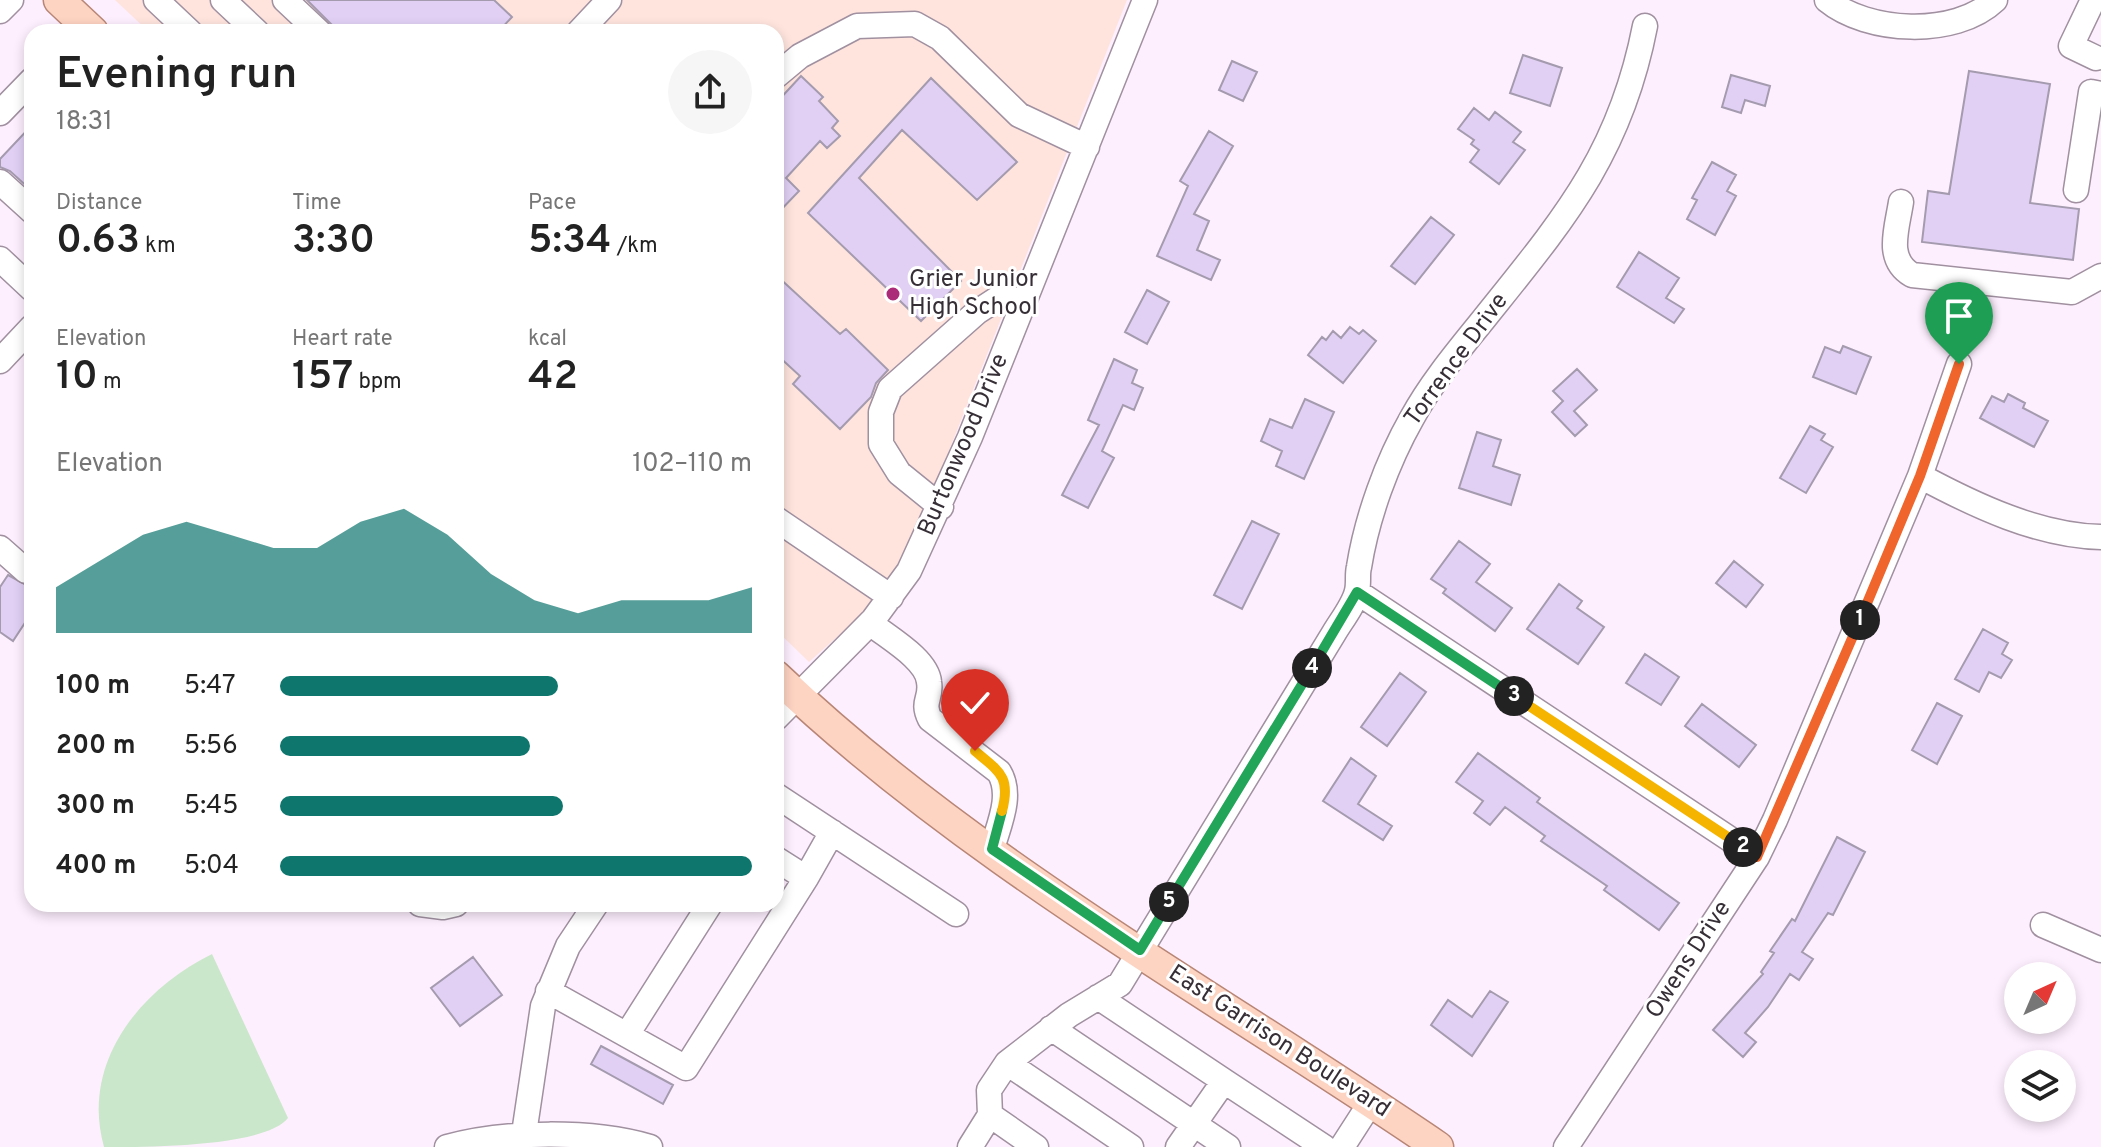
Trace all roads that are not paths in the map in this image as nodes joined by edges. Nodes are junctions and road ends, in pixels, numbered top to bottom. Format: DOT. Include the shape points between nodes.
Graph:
graph roads {
  1 [pos="11,0"];
  2 [pos="59,0"];
  3 [pos="156,0"];
  4 [pos="223,0"];
  5 [pos="285,0"];
  6 [pos="609,0"];
  7 [pos="1145,0"];
  8 [pos="1827,0"];
  9 [pos="1995,0"];
  10 [pos="2093,0"];
  11 [pos="1971,7"];
  12 [pos="0,11"];
  13 [pos="80,24"];
  14 [pos="182,24"];
  15 [pos="248,24"];
  16 [pos="310,24"];
  17 [pos="586,24"];
  18 [pos="1645,26"];
  19 [pos="2098,53"];
  20 [pos="784,69"];
  21 [pos="24,88"];
  22 [pos="2096,93"];
  23 [pos="0,113"];
  24 [pos="1087,147"];
  25 [pos="0,182"];
  26 [pos="2076,190"];
  27 [pos="1901,202"];
  28 [pos="24,204"];
  29 [pos="4,270"];
  30 [pos="2101,276"];
  31 [pos="24,284"];
  32 [pos="1025,300"];
  33 [pos="24,336"];
  34 [pos="0,361"];
  35 [pos="1959,364"];
  36 [pos="1920,476"];
  37 [pos="941,507"];
  38 [pos="784,524"];
  39 [pos="2101,537"];
  40 [pos="0,548"];
  41 [pos="24,569"];
  42 [pos="1357,592"];
  43 [pos="891,597"];
  44 [pos="870,623"];
  45 [pos="784,696"];
  46 [pos="784,698"];
  47 [pos="784,801"];
  48 [pos="832,832"];
  49 [pos="992,849"];
  50 [pos="1757,857"];
  51 [pos="784,864"];
  52 [pos="806,878"];
  53 [pos="591,912"];
  54 [pos="705,912"];
  55 [pos="956,914"];
  56 [pos="2043,925"];
  57 [pos="1140,950"];
  58 [pos="2101,950"];
  59 [pos="548,991"];
  60 [pos="1098,997"];
  61 [pos="1051,1028"];
  62 [pos="628,1033"];
  63 [pos="1007,1063"];
  64 [pos="1224,1081"];
  65 [pos="1371,1102"];
  66 [pos="990,1115"];
  67 [pos="1194,1124"];
  68 [pos="523,1142"];
  69 [pos="1424,1143"];
  70 [pos="447,1147"];
  71 [pos="650,1147"];
  72 [pos="970,1147"];
  73 [pos="1036,1147"];
  74 [pos="1131,1147"];
  75 [pos="1178,1147"];
  76 [pos="1228,1147"];
  77 [pos="1324,1147"];
  78 [pos="1342,1147"];
  79 [pos="1566,1147"];
  1 -- 12 [label="street"];
  2 -- 13 [label="main road"];
  3 -- 14 [label="street"];
  4 -- 15 [label="street"];
  5 -- 16 [label="street"];
  6 -- 17 [label="street"];
  7 -- 24 [label="street, Burtonwood Drive"];
  8 -- 11 [label="street" via="1846,15 1897,27 1947,23"];
  9 -- 11 [label="street"];
  10 -- 19 [label="street" via="2071,46"];
  18 -- 42 [label="street, Torrence Drive" via="1633,83 1607,148 1562,220 1428,393 1401,439 1363,545"];
  19 -- 22 [label="street"];
  20 -- 24 [label="street" via="857,26 915,24 940,38 1019,115"];
  21 -- 23 [label="street"];
  22 -- 26 [label="street"];
  24 -- 32 [label="street, Burtonwood Drive"];
  25 -- 28 [label="street"];
  27 -- 30 [label="street" via="1894,250 1897,262 1912,275 2072,292"];
  29 -- 31 [label="street"];
  32 -- 37 [label="street, Burtonwood Drive"];
  32 -- 37 [label="street" via="997,299 977,312 890,389 881,412 881,444 899,473"];
  33 -- 34 [label="street"];
  35 -- 36 [label="street, Owens Drive"];
  36 -- 39 [label="street" via="2010,517 2078,537"];
  36 -- 50 [label="street, Owens Drive"];
  37 -- 43 [label="street, Burtonwood Drive"];
  38 -- 43 [label="street"];
  40 -- 41 [label="street"];
  42 -- 50 [label="street"];
  42 -- 57 [label="street, Torrence Drive"];
  43 -- 44 [label="street, Burtonwood Drive"];
  44 -- 45 [label="street, Burtonwood Drive"];
  44 -- 49 [label="street" via="922,666 930,686 924,707 930,719 975,751 1005,783"];
  46 -- 49 [label="main road, East Garrison Boulevard"];
  47 -- 48 [label="street"];
  48 -- 52 [label="street"];
  48 -- 55 [label="street"];
  49 -- 57 [label="main road, East Garrison Boulevard"];
  50 -- 79 [label="street, Owens Drive"];
  51 -- 52 [label="street"];
  52 -- 62 [label="street" via="686,1068"];
  53 -- 59 [label="street"];
  54 -- 62 [label="street"];
  56 -- 58 [label="street"];
  57 -- 60 [label="street, Torrence Drive" via="1120,984"];
  57 -- 65 [label="main road, East Garrison Boulevard"];
  59 -- 62 [label="street"];
  59 -- 68 [label="street"];
  60 -- 61 [label="street, Torrence Drive"];
  60 -- 64 [label="street"];
  61 -- 63 [label="street, Torrence Drive"];
  61 -- 67 [label="street"];
  63 -- 66 [label="street" via="989,1090"];
  63 -- 74 [label="street"];
  64 -- 67 [label="street"];
  64 -- 77 [label="street"];
  65 -- 69 [label="main road, East Garrison Boulevard"];
  65 -- 78 [label="street"];
  66 -- 72 [label="street"];
  66 -- 73 [label="street"];
  67 -- 75 [label="street"];
  67 -- 76 [label="street"];
  68 -- 70 [label="street"];
  68 -- 71 [label="street" via="601,1137"];
}
